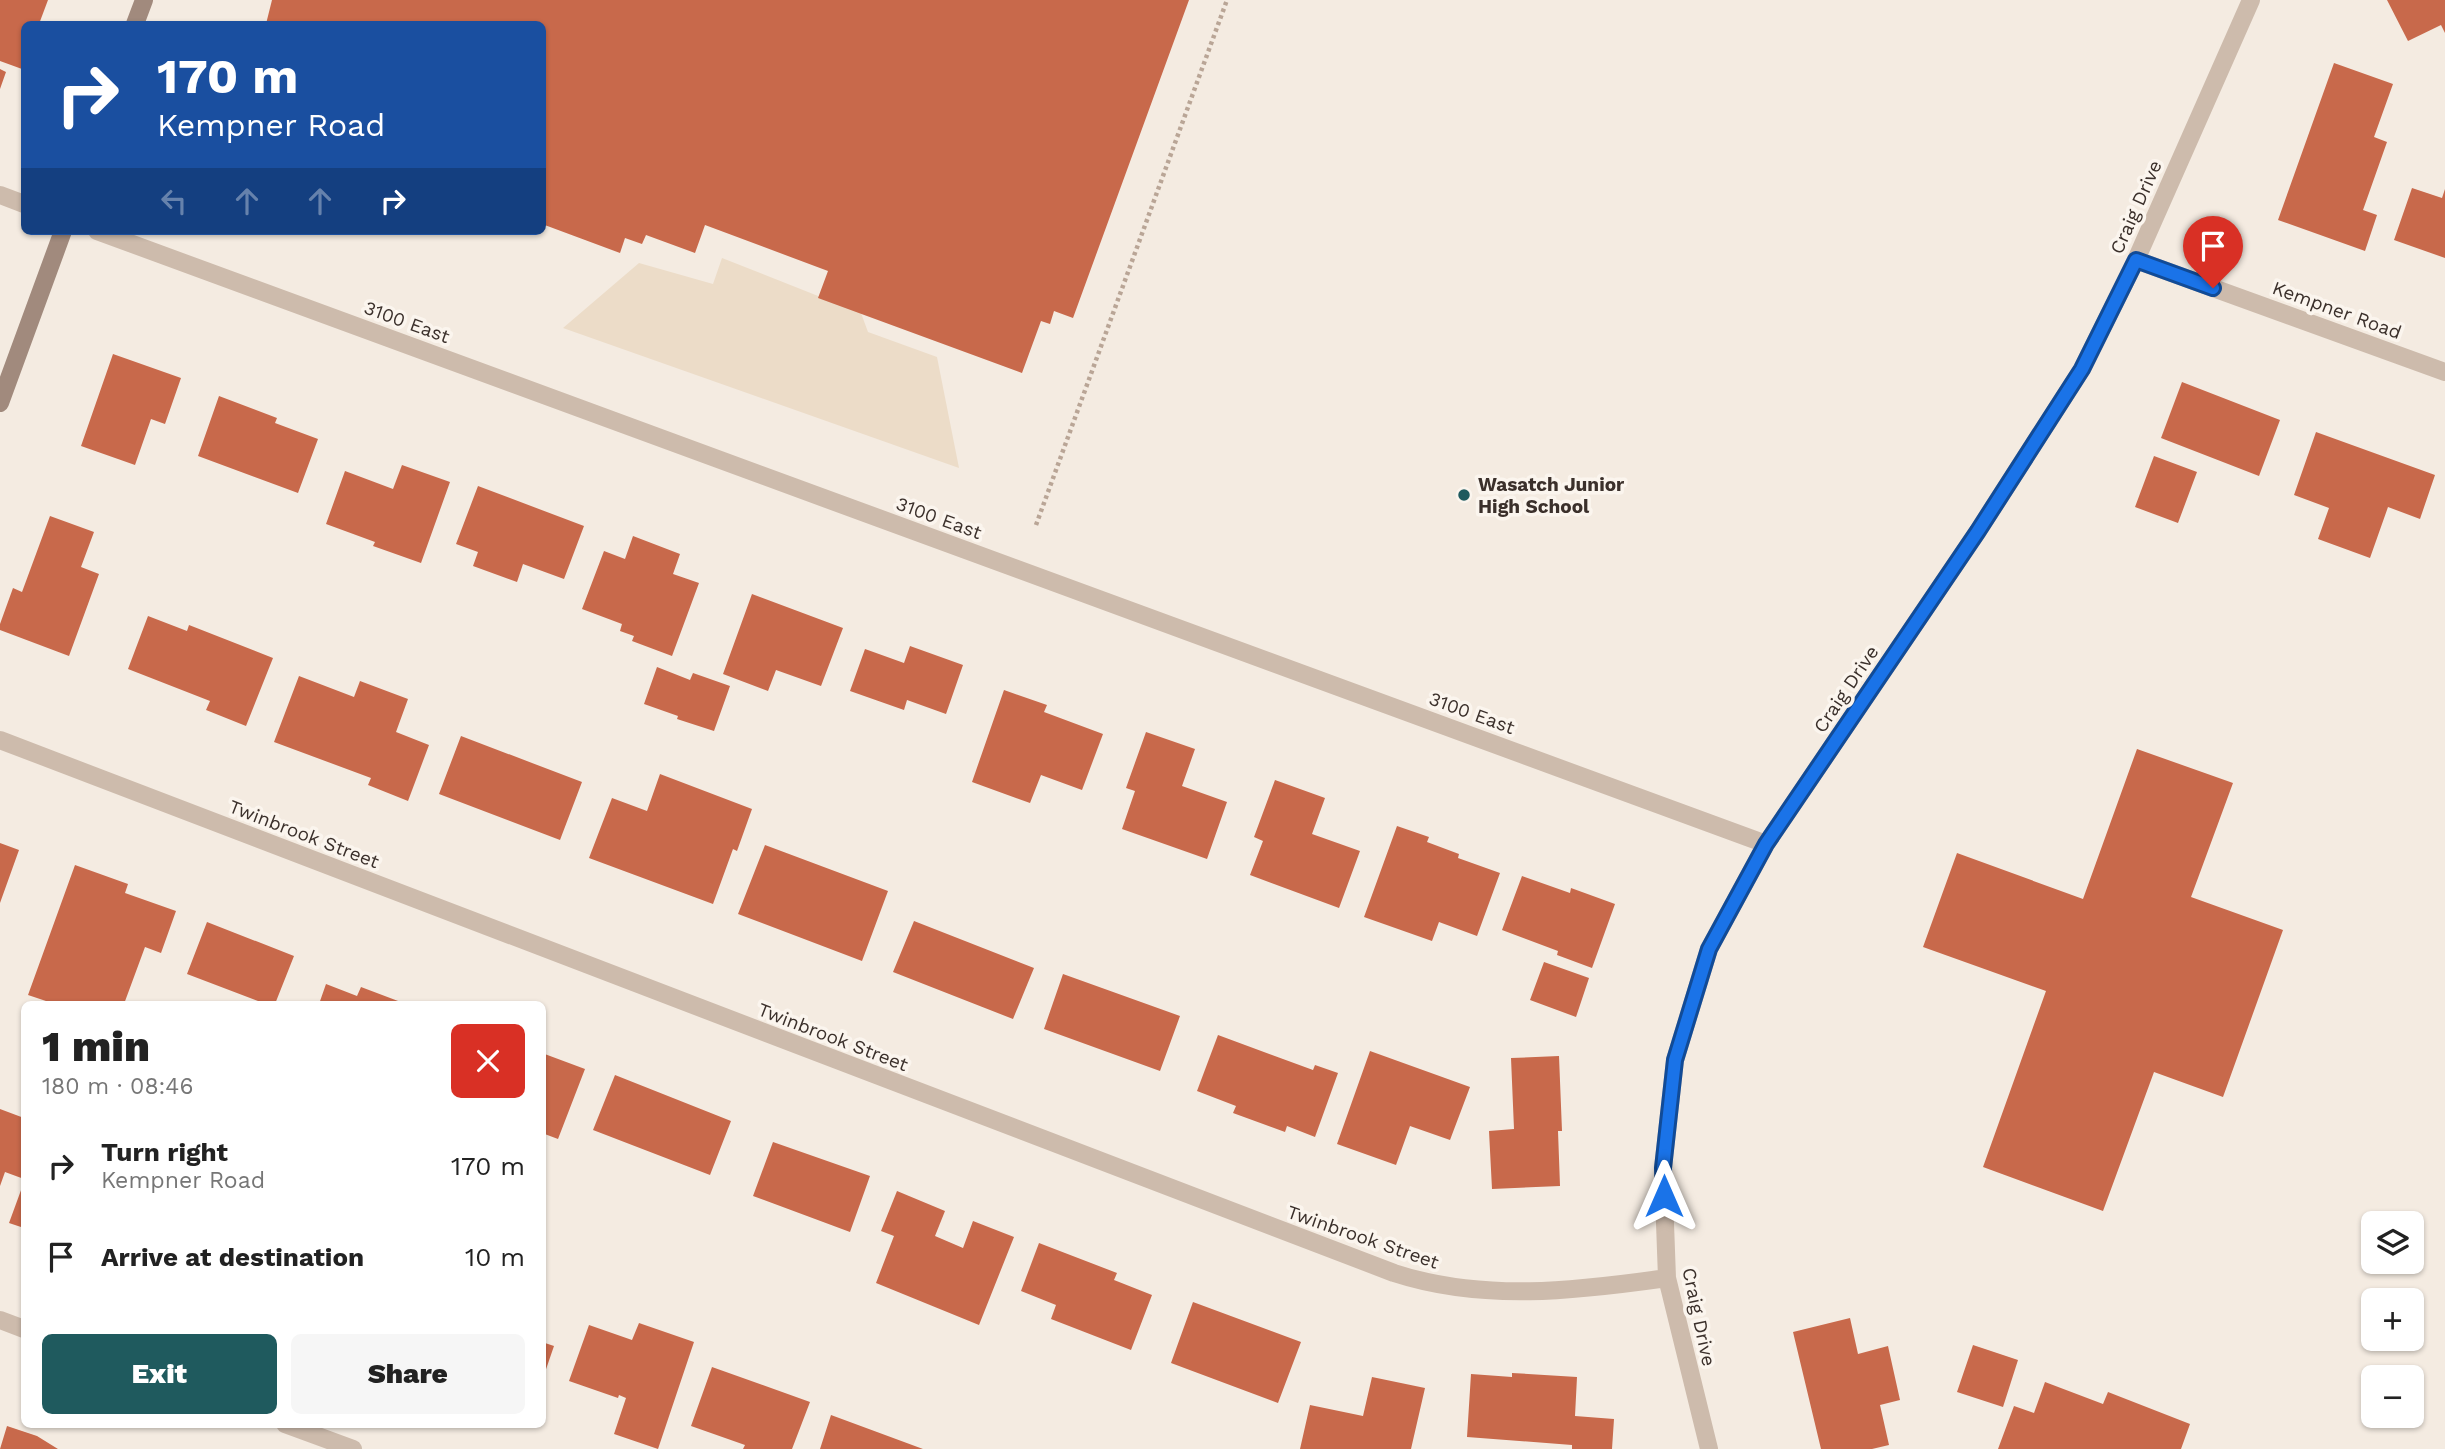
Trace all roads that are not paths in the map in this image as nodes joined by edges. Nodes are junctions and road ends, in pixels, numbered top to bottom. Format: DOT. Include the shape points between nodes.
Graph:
graph roads {
  1 [pos="144,0"];
  2 [pos="2251,0"];
  3 [pos="136,21"];
  4 [pos="0,195"];
  5 [pos="21,203"];
  6 [pos="62,235"];
  7 [pos="108,235"];
  8 [pos="2136,260"];
  9 [pos="2445,372"];
  10 [pos="0,403"];
  11 [pos="0,740"];
  12 [pos="1766,844"];
  13 [pos="1667,1278"];
  14 [pos="0,1321"];
  15 [pos="21,1328"];
  16 [pos="296,1428"];
  17 [pos="353,1449"];
  18 [pos="1709,1449"];
  1 -- 3 [label="street"];
  2 -- 8 [label="street, Craig Drive"];
  4 -- 5 [label="street"];
  6 -- 10 [label="street"];
  7 -- 12 [label="street, 3100 East"];
  8 -- 9 [label="street, Kempner Road"];
  8 -- 12 [label="street, Craig Drive" via="2082,369 2022,465"];
  11 -- 13 [label="street, Twinbrook Street" via="1406,1277 1468,1290 1515,1292"];
  12 -- 13 [label="street, Craig Drive" via="1709,949 1675,1060 1663,1168"];
  13 -- 18 [label="street, Craig Drive"];
  14 -- 15 [label="street"];
  16 -- 17 [label="street"];
}
